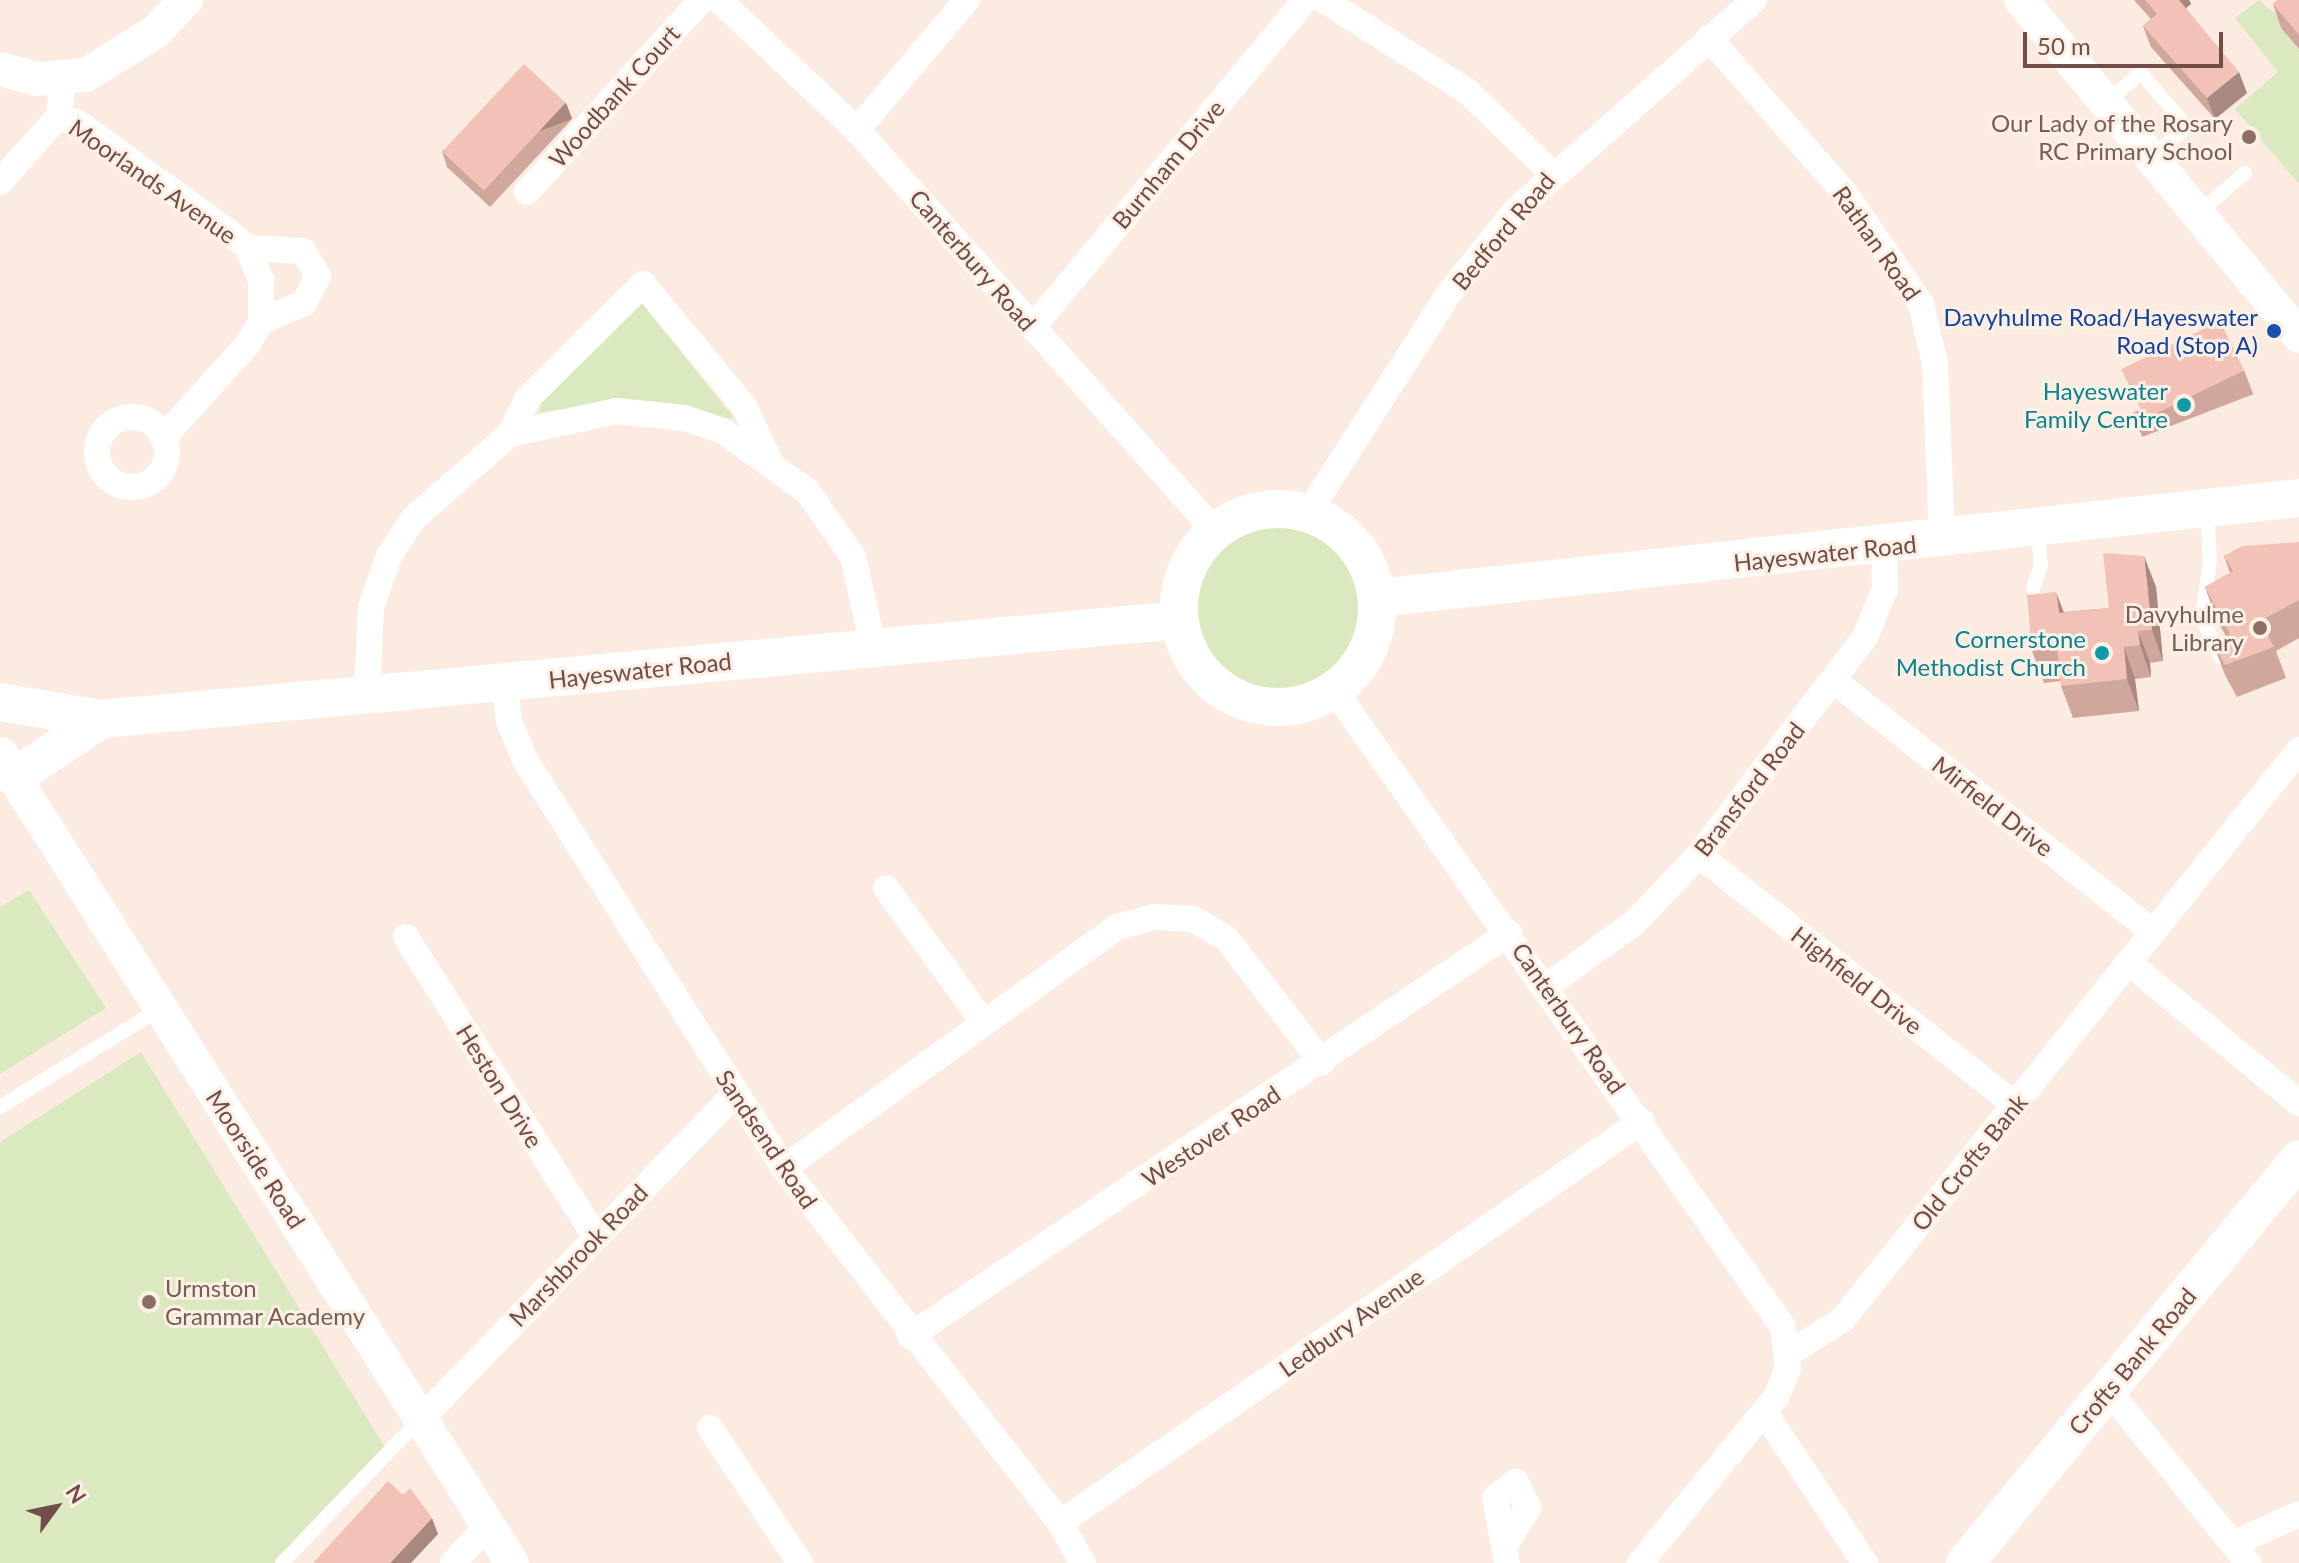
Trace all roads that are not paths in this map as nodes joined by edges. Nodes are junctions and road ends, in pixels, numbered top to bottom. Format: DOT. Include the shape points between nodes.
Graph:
graph roads {
  1 [pos="186,0"];
  2 [pos="702,0"];
  3 [pos="719,0"];
  4 [pos="967,0"];
  5 [pos="1305,0"];
  6 [pos="1324,0"];
  7 [pos="1754,0"];
  8 [pos="2021,0"];
  9 [pos="1709,38"];
  10 [pos="0,69"];
  11 [pos="64,80"];
  12 [pos="2105,103"];
  13 [pos="51,126"];
  14 [pos="857,130"];
  15 [pos="2151,158"];
  16 [pos="1551,172"];
  17 [pos="2245,173"];
  18 [pos="0,182"];
  19 [pos="527,192"];
  20 [pos="2198,214"];
  21 [pos="248,248"];
  22 [pos="261,322"];
  23 [pos="1032,328"];
  24 [pos="2299,336"];
  25 [pos="510,434"];
  26 [pos="163,438"];
  27 [pos="768,457"];
  28 [pos="2290,503"];
  29 [pos="2207,512"];
  30 [pos="1308,513"];
  31 [pos="2038,530"];
  32 [pos="1215,531"];
  33 [pos="1942,541"];
  34 [pos="1884,547"];
  35 [pos="2033,588"];
  36 [pos="1377,598"];
  37 [pos="1179,620"];
  38 [pos="873,645"];
  39 [pos="2221,659"];
  40 [pos="1833,680"];
  41 [pos="505,685"];
  42 [pos="1335,691"];
  43 [pos="367,694"];
  44 [pos="0,702"];
  45 [pos="102,719"];
  46 [pos="2299,750"];
  47 [pos="7,767"];
  48 [pos="1699,855"];
  49 [pos="886,888"];
  50 [pos="2153,932"];
  51 [pos="1509,933"];
  52 [pos="406,937"];
  53 [pos="2129,963"];
  54 [pos="1547,986"];
  55 [pos="160,1009"];
  56 [pos="984,1023"];
  57 [pos="1322,1062"];
  58 [pos="735,1094"];
  59 [pos="2299,1103"];
  60 [pos="2015,1105"];
  61 [pos="0,1107"];
  62 [pos="1642,1121"];
  63 [pos="2299,1159"];
  64 [pos="784,1168"];
  65 [pos="595,1236"];
  66 [pos="910,1336"];
  67 [pos="1789,1353"];
  68 [pos="2108,1390"];
  69 [pos="1764,1412"];
  70 [pos="422,1418"];
  71 [pos="710,1428"];
  72 [pos="2299,1514"];
  73 [pos="1060,1523"];
  74 [pos="488,1525"];
  75 [pos="2240,1553"];
  76 [pos="282,1563"];
  77 [pos="453,1563"];
  78 [pos="512,1563"];
  79 [pos="800,1563"];
  80 [pos="1083,1563"];
  81 [pos="1640,1563"];
  82 [pos="1865,1563"];
  83 [pos="1965,1563"];
  1 -- 11 [label="street" via="109,66"];
  2 -- 19 [label="street, Woodbank Court"];
  3 -- 14 [label="street, Canterbury Road"];
  4 -- 14 [label="street"];
  5 -- 23 [label="street, Burnham Drive"];
  6 -- 16 [label="street" via="1467,91"];
  7 -- 9 [label="street, Bedford Road"];
  8 -- 12 [label="street"];
  9 -- 16 [label="street, Bedford Road"];
  9 -- 33 [label="street, Rathan Road" via="1844,192 1921,304 1935,364"];
  10 -- 11 [label="street"];
  11 -- 13 [label="street"];
  12 -- 15 [label="street"];
  12 -- 15 [label="lane" via="2141,73 2187,127"];
  13 -- 18 [label="street"];
  13 -- 21 [label="street, Moorlands Avenue" via="77,122"];
  14 -- 23 [label="street, Canterbury Road"];
  15 -- 20 [label="street"];
  16 -- 30 [label="street, Bedford Road" via="1450,292"];
  17 -- 20 [label="lane"];
  20 -- 24 [label="street"];
  21 -- 22 [label="street, Moorlands Avenue" via="261,280"];
  21 -- 22 [label="street, Moorlands Avenue" via="303,251 318,276 304,303"];
  22 -- 26 [label="street, Moorlands Avenue"];
  23 -- 32 [label="street, Canterbury Road"];
  25 -- 27 [label="street" via="571,417 656,413 723,431"];
  25 -- 27 [label="street" via="528,398 643,284 744,406"];
  25 -- 43 [label="street" via="430,501 389,556 371,607"];
  27 -- 38 [label="street" via="807,491 853,557"];
  28 -- 29 [label="main road, Hayeswater Road"];
  29 -- 31 [label="main road, Hayeswater Road"];
  29 -- 39 [label="lane" via="2210,560 2202,618"];
  30 -- 32 [label="main road" via="1276,508"];
  30 -- 36 [label="main road" via="1349,538"];
  31 -- 33 [label="main road, Hayeswater Road"];
  31 -- 35 [label="lane" via="2041,566"];
  32 -- 37 [label="main road" via="1192,557"];
  33 -- 34 [label="main road, Hayeswater Road"];
  34 -- 36 [label="main road, Hayeswater Road"];
  34 -- 40 [label="street, Bransford Road" via="1879,610"];
  36 -- 42 [label="main road" via="1370,647"];
  37 -- 38 [label="main road, Hayeswater Road"];
  37 -- 42 [label="main road" via="1201,672 1249,704 1306,704"];
  38 -- 41 [label="main road, Hayeswater Road"];
  40 -- 48 [label="street, Bransford Road"];
  40 -- 50 [label="street, Mirfield Drive"];
  41 -- 43 [label="main road, Hayeswater Road"];
  41 -- 58 [label="street, Sandsend Road" via="509,721 525,760"];
  42 -- 51 [label="street, Canterbury Road"];
  43 -- 45 [label="main road, Hayeswater Road"];
  44 -- 45 [label="main road, Hayeswater Road"];
  45 -- 47 [label="main road, Hayeswater Road"];
  46 -- 50 [label="street, Old Crofts Bank"];
  47 -- 55 [label="street, Moorside Road"];
  48 -- 54 [label="street, Bransford Road" via="1635,922"];
  48 -- 60 [label="street, Highfield Drive"];
  49 -- 56 [label="street"];
  50 -- 53 [label="street, Old Crofts Bank"];
  51 -- 54 [label="street, Canterbury Road"];
  51 -- 57 [label="street, Westover Road"];
  52 -- 65 [label="street, Heston Drive"];
  53 -- 59 [label="street"];
  53 -- 60 [label="street, Old Crofts Bank"];
  54 -- 62 [label="street, Canterbury Road"];
  55 -- 61 [label="lane"];
  55 -- 70 [label="street, Moorside Road"];
  56 -- 57 [label="street" via="1117,927 1154,917 1193,919 1252,963"];
  56 -- 64 [label="street"];
  57 -- 66 [label="street, Westover Road"];
  58 -- 64 [label="street, Sandsend Road"];
  58 -- 65 [label="street, Marshbrook Road"];
  60 -- 67 [label="street, Old Crofts Bank" via="1842,1320"];
  62 -- 67 [label="street, Canterbury Road" via="1775,1310"];
  62 -- 73 [label="street, Ledbury Avenue"];
  63 -- 68 [label="main road, Crofts Bank Road"];
  64 -- 66 [label="street, Sandsend Road"];
  65 -- 70 [label="street, Marshbrook Road"];
  66 -- 73 [label="street, Sandsend Road"];
  67 -- 69 [label="street" via="1784,1382"];
  68 -- 75 [label="street"];
  68 -- 83 [label="main road, Crofts Bank Road"];
  69 -- 81 [label="street"];
  69 -- 82 [label="street"];
  70 -- 74 [label="street, Moorside Road"];
  70 -- 76 [label="lane"];
  71 -- 79 [label="street"];
  72 -- 75 [label="street"];
  73 -- 80 [label="street, Sandsend Road"];
  74 -- 77 [label="street"];
  74 -- 78 [label="street, Moorside Road"];
}
